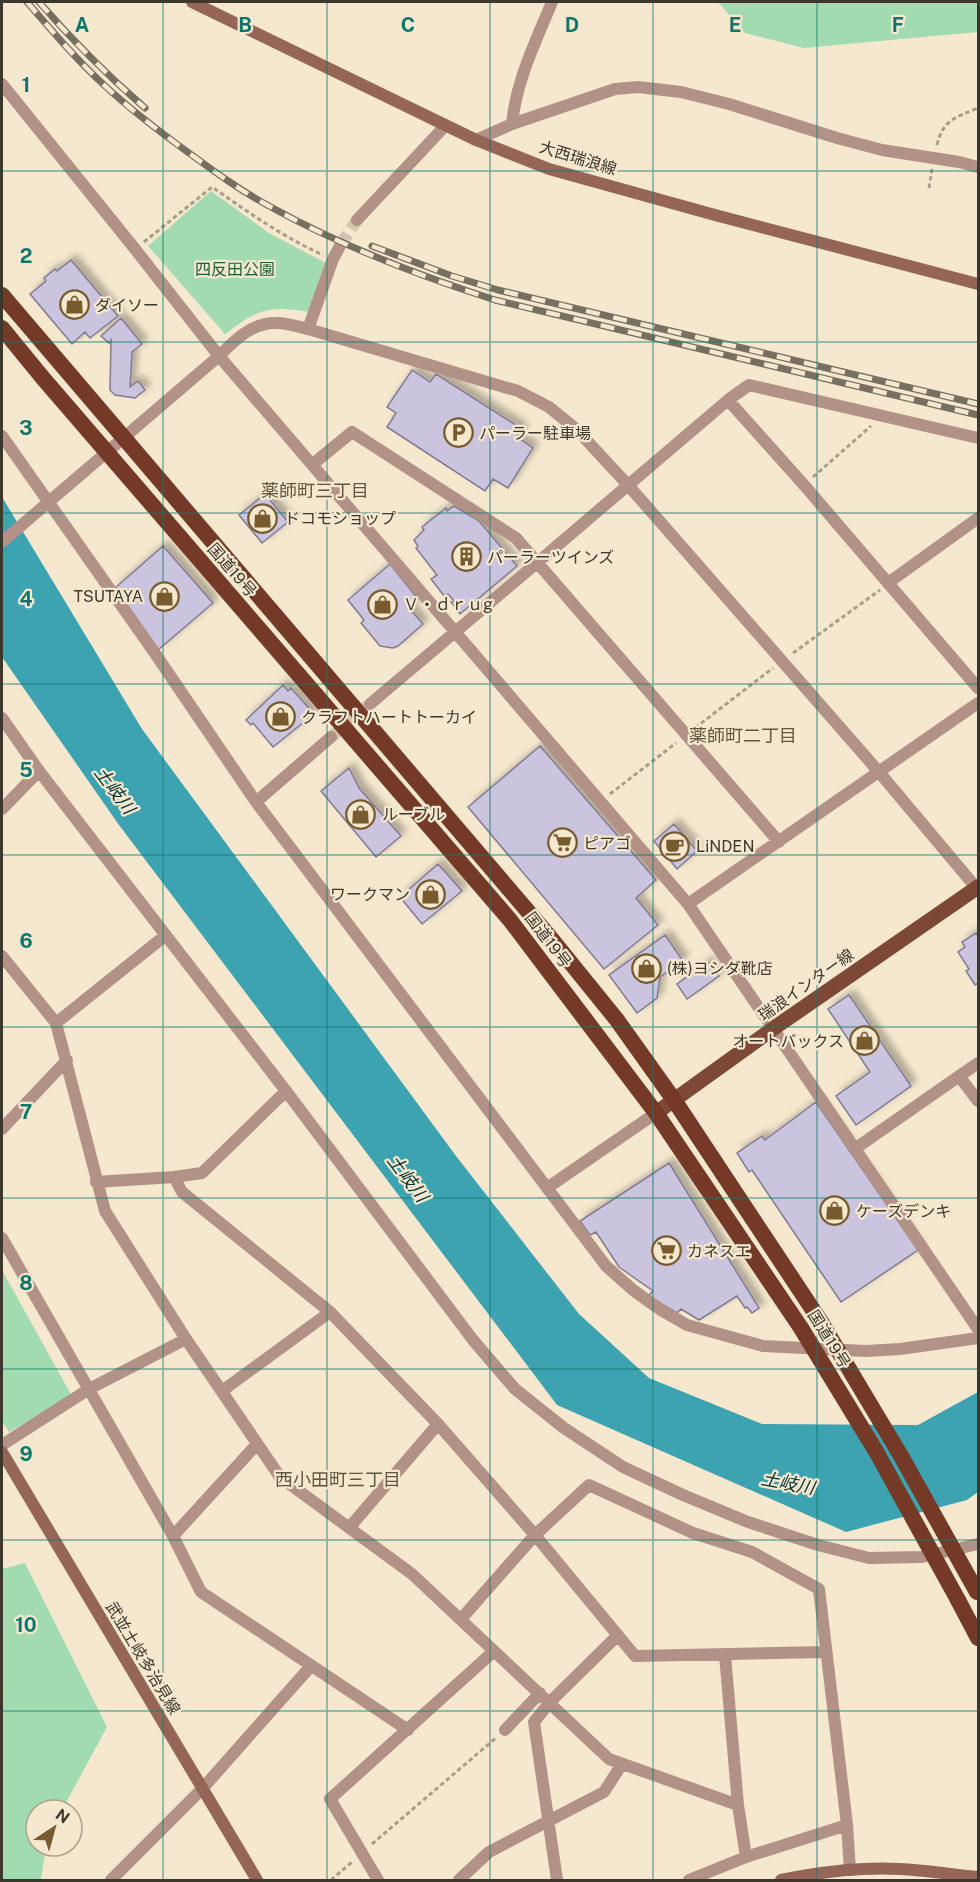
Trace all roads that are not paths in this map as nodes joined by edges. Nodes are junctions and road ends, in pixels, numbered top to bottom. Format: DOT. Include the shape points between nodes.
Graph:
graph roads {
  1 [pos="192,2"];
  2 [pos="552,2"];
  3 [pos="2,84"];
  4 [pos="512,124"];
  5 [pos="445,126"];
  6 [pos="476,140"];
  7 [pos="978,168"];
  8 [pos="357,220"];
  9 [pos="341,244"];
  10 [pos="978,284"];
  11 [pos="2,295"];
  12 [pos="2,328"];
  13 [pos="308,328"];
  14 [pos="219,356"];
  15 [pos="728,400"];
  16 [pos="2,436"];
  17 [pos="123,438"];
  18 [pos="978,438"];
  19 [pos="106,452"];
  20 [pos="313,464"];
  21 [pos="628,485"];
  22 [pos="47,504"];
  23 [pos="978,518"];
  24 [pos="2,542"];
  25 [pos="538,562"];
  26 [pos="888,583"];
  27 [pos="455,631"];
  28 [pos="978,688"];
  29 [pos="978,703"];
  30 [pos="370,704"];
  31 [pos="2,718"];
  32 [pos="331,737"];
  33 [pos="39,771"];
  34 [pos="879,772"];
  35 [pos="256,802"];
  36 [pos="2,808"];
  37 [pos="779,842"];
  38 [pos="978,888"];
  39 [pos="688,904"];
  40 [pos="166,935"];
  41 [pos="2,956"];
  42 [pos="56,1023"];
  43 [pos="774,1028"];
  44 [pos="67,1060"];
  45 [pos="978,1064"];
  46 [pos="960,1076"];
  47 [pos="286,1091"];
  48 [pos="674,1100"];
  49 [pos="978,1101"];
  50 [pos="656,1113"];
  51 [pos="2,1129"];
  52 [pos="856,1148"];
  53 [pos="174,1177"];
  54 [pos="96,1182"];
  55 [pos="547,1188"];
  56 [pos="2,1238"];
  57 [pos="330,1312"];
  58 [pos="978,1329"];
  59 [pos="978,1338"];
  60 [pos="186,1339"];
  61 [pos="89,1389"];
  62 [pos="222,1391"];
  63 [pos="438,1424"];
  64 [pos="257,1444"];
  65 [pos="2,1445"];
  66 [pos="2,1452"];
  67 [pos="349,1528"];
  68 [pos="535,1535"];
  69 [pos="173,1536"];
  70 [pos="978,1544"];
  71 [pos="978,1594"];
  72 [pos="461,1619"];
  73 [pos="618,1635"];
  74 [pos="978,1638"];
  75 [pos="494,1651"];
  76 [pos="826,1652"];
  77 [pos="725,1655"];
  78 [pos="311,1666"];
  79 [pos="540,1693"];
  80 [pos="550,1702"];
  81 [pos="408,1730"];
  82 [pos="505,1730"];
  83 [pos="622,1764"];
  84 [pos="202,1789"];
  85 [pos="738,1805"];
  86 [pos="548,1822"];
  87 [pos="847,1826"];
  88 [pos="746,1857"];
  89 [pos="850,1870"];
  90 [pos="978,1877"];
  91 [pos="802,1878"];
  92 [pos="955,1878"];
  93 [pos="111,1881"];
  94 [pos="257,1881"];
  95 [pos="378,1881"];
  96 [pos="459,1881"];
  97 [pos="557,1881"];
  98 [pos="689,1881"];
  99 [pos="781,1881"];
  1 -- 5 [label="main road, 大西瑞浪線"];
  2 -- 4 [label="street" via="521,78"];
  3 -- 14 [label="street"];
  4 -- 6 [label="street"];
  4 -- 7 [label="street" via="615,88 638,87 681,92 870,147"];
  5 -- 6 [label="main road, 大西瑞浪線"];
  5 -- 8 [label="street"];
  6 -- 10 [label="main road, 大西瑞浪線" via="549,169"];
  9 -- 13 [label="street"];
  11 -- 17 [label="highway, 国道19号"];
  12 -- 19 [label="highway, 国道19号"];
  13 -- 14 [label="street" via="275,322 261,325 241,334"];
  13 -- 21 [label="street" via="518,391 549,407 577,430"];
  14 -- 17 [label="street"];
  14 -- 20 [label="street"];
  15 -- 18 [label="street" via="748,385"];
  15 -- 21 [label="street"];
  15 -- 26 [label="street"];
  16 -- 22 [label="street"];
  17 -- 19 [label="street"];
  17 -- 48 [label="highway, 国道19号" via="549,936 617,1020"];
  19 -- 22 [label="street"];
  19 -- 50 [label="highway, 国道19号" via="510,920"];
  20 -- 25 [label="street" via="352,432 516,538"];
  20 -- 27 [label="street"];
  21 -- 25 [label="street"];
  21 -- 34 [label="street"];
  22 -- 24 [label="street"];
  22 -- 35 [label="street"];
  23 -- 26 [label="street"];
  25 -- 27 [label="street"];
  25 -- 37 [label="street"];
  26 -- 28 [label="street"];
  27 -- 30 [label="street"];
  27 -- 39 [label="street"];
  29 -- 34 [label="street"];
  31 -- 33 [label="street"];
  32 -- 35 [label="street"];
  33 -- 36 [label="street"];
  33 -- 40 [label="street"];
  34 -- 37 [label="street"];
  34 -- 38 [label="street"];
  35 -- 55 [label="street"];
  37 -- 39 [label="street"];
  38 -- 43 [label="main road, 瑞浪インター線"];
  39 -- 43 [label="street"];
  40 -- 42 [label="street"];
  40 -- 47 [label="street"];
  41 -- 42 [label="street"];
  42 -- 44 [label="street"];
  43 -- 48 [label="main road, 瑞浪インター線"];
  43 -- 52 [label="street"];
  44 -- 51 [label="street"];
  44 -- 54 [label="street"];
  45 -- 46 [label="street"];
  46 -- 49 [label="street"];
  46 -- 52 [label="street"];
  47 -- 53 [label="street" via="202,1173"];
  47 -- 70 [label="street" via="473,1340 515,1389 623,1467 748,1522 869,1558 922,1557"];
  48 -- 50 [label="main road, 瑞浪インター線"];
  48 -- 71 [label="highway, 国道19号, bridge" via="821,1322"];
  50 -- 55 [label="street"];
  50 -- 74 [label="highway, 国道19号, bridge" via="801,1328 877,1453"];
  52 -- 58 [label="street"];
  53 -- 54 [label="street"];
  53 -- 57 [label="street" via="182,1192"];
  54 -- 60 [label="street" via="105,1211"];
  55 -- 59 [label="street" via="606,1266 633,1290 687,1325 763,1346 866,1351"];
  56 -- 61 [label="street"];
  57 -- 62 [label="street"];
  57 -- 63 [label="street"];
  60 -- 61 [label="street"];
  60 -- 62 [label="street"];
  61 -- 65 [label="street"];
  61 -- 69 [label="street"];
  62 -- 64 [label="street"];
  63 -- 67 [label="street"];
  63 -- 68 [label="street"];
  64 -- 67 [label="street" via="280,1477"];
  64 -- 69 [label="street"];
  66 -- 84 [label="main road, 武並土岐多治見線"];
  67 -- 72 [label="street" via="412,1574"];
  68 -- 72 [label="street"];
  68 -- 73 [label="street"];
  68 -- 76 [label="street" via="589,1485 693,1533 752,1552 819,1589"];
  69 -- 78 [label="street" via="201,1592"];
  72 -- 75 [label="street"];
  73 -- 77 [label="street" via="635,1656"];
  73 -- 80 [label="street"];
  75 -- 79 [label="street"];
  75 -- 81 [label="street"];
  76 -- 77 [label="street"];
  76 -- 87 [label="street"];
  77 -- 85 [label="street"];
  78 -- 81 [label="street"];
  78 -- 84 [label="street"];
  79 -- 80 [label="street"];
  79 -- 82 [label="street"];
  80 -- 83 [label="street" via="609,1759"];
  80 -- 86 [label="street" via="534,1722"];
  81 -- 95 [label="street" via="330,1799"];
  83 -- 85 [label="street"];
  83 -- 86 [label="street" via="604,1792"];
  84 -- 93 [label="street"];
  84 -- 94 [label="main road, 武並土岐多治見線"];
  85 -- 88 [label="street"];
  86 -- 96 [label="street" via="489,1852"];
  86 -- 97 [label="street"];
  87 -- 88 [label="street"];
  87 -- 89 [label="street"];
  88 -- 98 [label="street"];
  89 -- 91 [label="main road"];
  89 -- 92 [label="main road" via="901,1869"];
  90 -- 92 [label="main road"];
  91 -- 99 [label="main road"];
}
